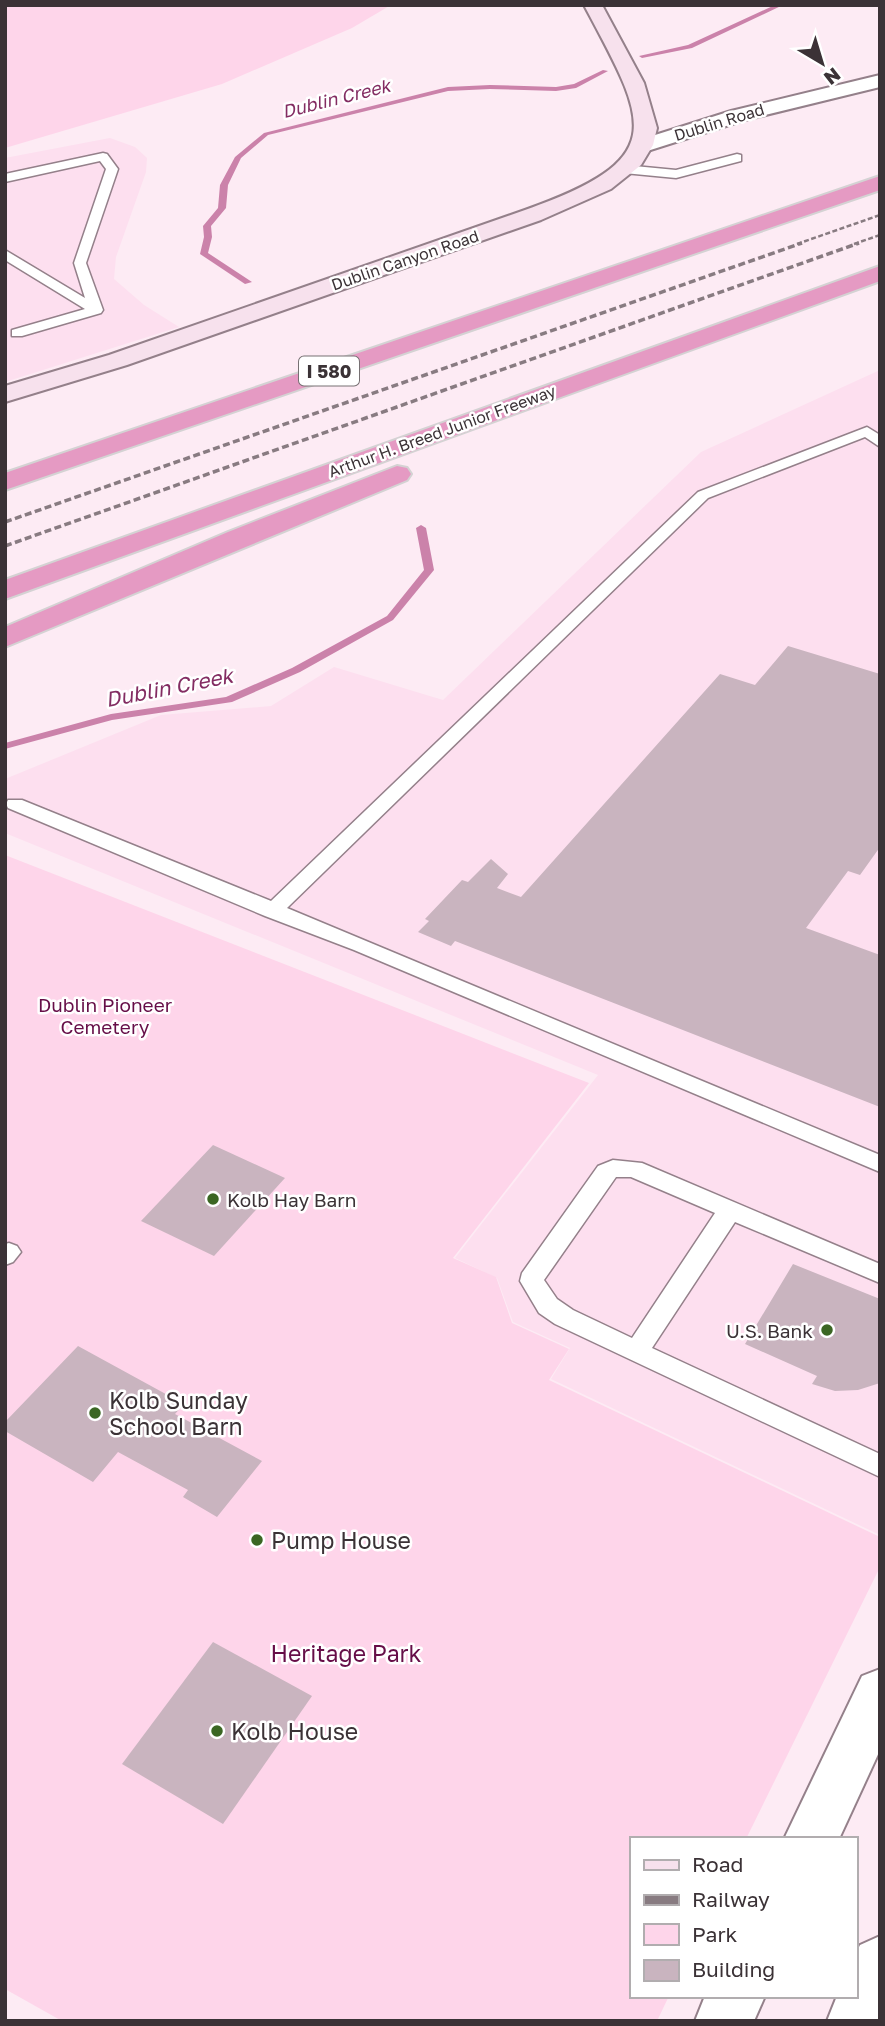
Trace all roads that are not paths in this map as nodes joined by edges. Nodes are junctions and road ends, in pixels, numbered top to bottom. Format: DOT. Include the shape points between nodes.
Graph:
graph roads {
  1 [pos="593,5"];
  2 [pos="880,81"];
  3 [pos="641,147"];
  4 [pos="737,159"];
  5 [pos="624,169"];
  6 [pos="5,178"];
  7 [pos="880,183"];
  8 [pos="5,254"];
  9 [pos="880,273"];
  10 [pos="96,310"];
  11 [pos="9,332"];
  12 [pos="635,364"];
  13 [pos="5,394"];
  14 [pos="880,443"];
  15 [pos="5,482"];
  16 [pos="5,590"];
  17 [pos="5,638"];
  18 [pos="15,804"];
  19 [pos="272,911"];
  20 [pos="880,1164"];
  21 [pos="730,1210"];
  22 [pos="880,1273"];
  23 [pos="637,1351"];
  24 [pos="880,1466"];
  25 [pos="880,1693"];
  26 [pos="812,1837"];
  27 [pos="880,1965"];
  28 [pos="735,1998"];
  29 [pos="724,2021"];
  30 [pos="856,2021"];
  1 -- 3 [label="main road" via="640,100 647,130"];
  2 -- 3 [label="street, Dublin Road" via="738,115"];
  3 -- 5 [label="main road, Dublin Canyon Road"];
  4 -- 5 [label="lane" via="676,174"];
  5 -- 13 [label="main road, Dublin Canyon Road" via="587,194 548,210 118,360"];
  6 -- 10 [label="lane" via="103,157 112,169 80,263"];
  7 -- 15 [label="highway, I 580"];
  8 -- 10 [label="lane"];
  9 -- 12 [label="highway, Arthur H. Breed Junior Freeway"];
  10 -- 11 [label="lane"];
  12 -- 16 [label="highway, Arthur H. Breed Junior Freeway"];
  12 -- 17 [label="highway" via="477,442"];
  14 -- 19 [label="lane" via="867,431 703,495"];
  18 -- 19 [label="lane"];
  19 -- 20 [label="lane"];
  21 -- 22 [label="lane"];
  21 -- 23 [label="lane"];
  21 -- 23 [label="lane" via="634,1169 613,1168 534,1273 532,1281 548,1306"];
  23 -- 24 [label="lane"];
  25 -- 26 [label="street"];
  27 -- 30 [label="street"];
  28 -- 29 [label="street"];
}
